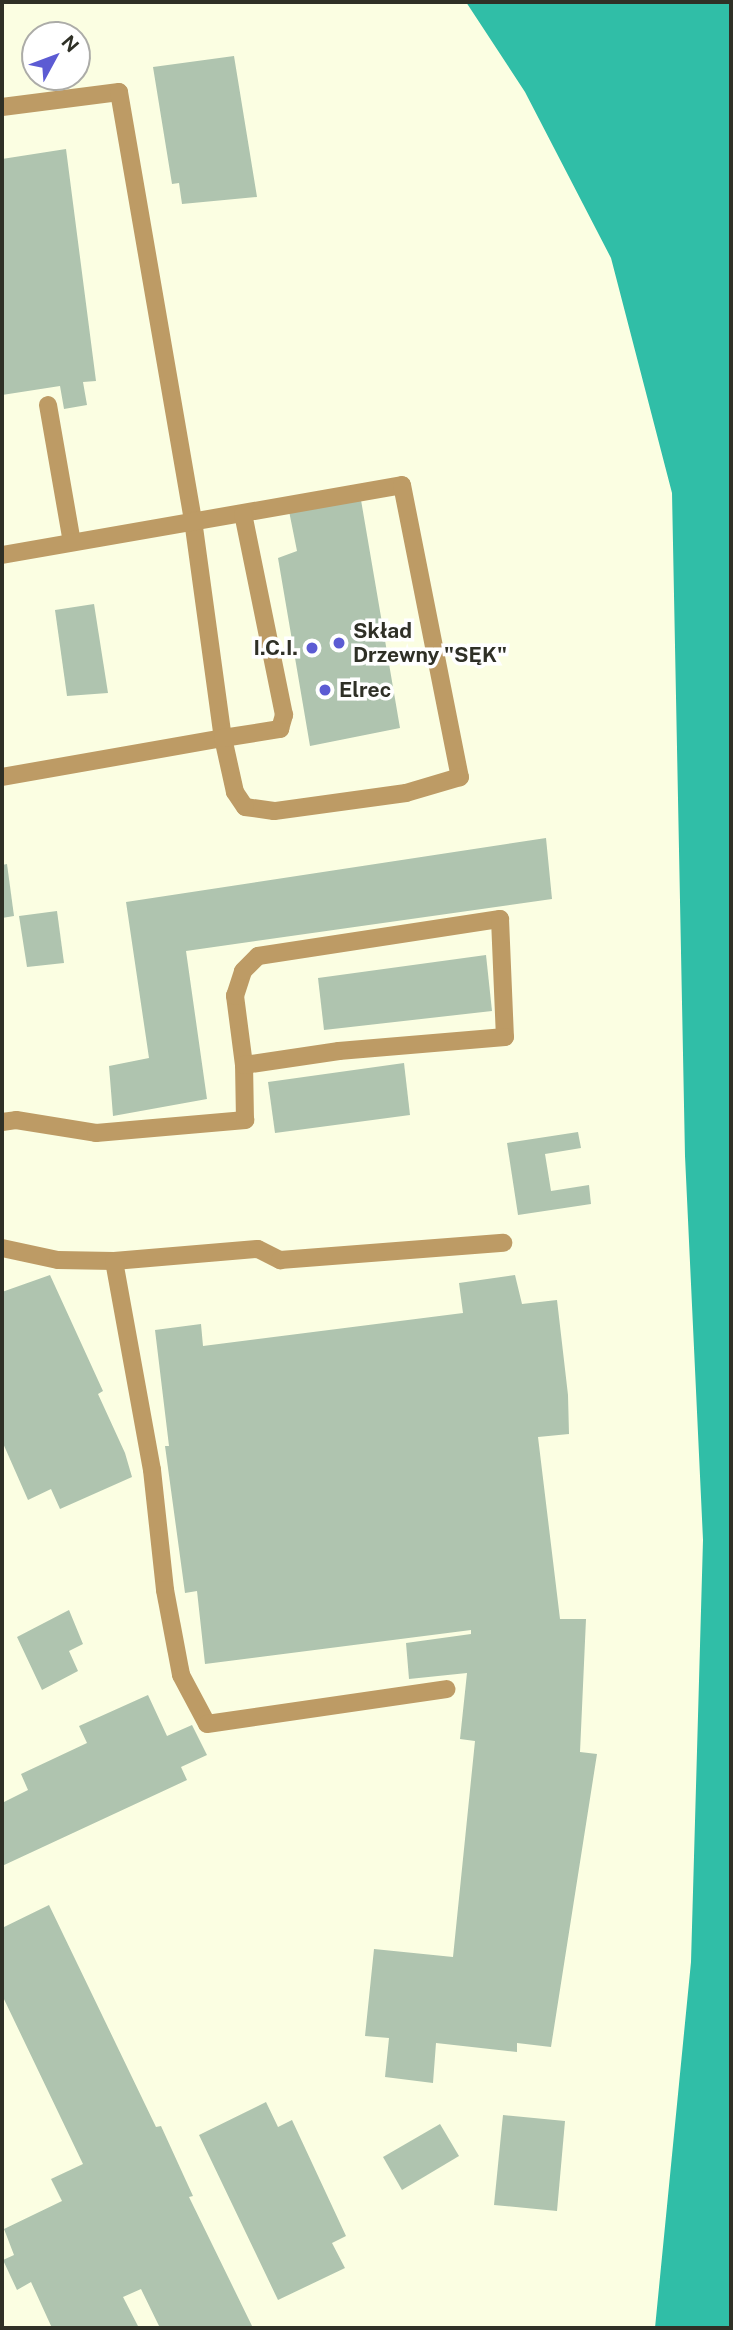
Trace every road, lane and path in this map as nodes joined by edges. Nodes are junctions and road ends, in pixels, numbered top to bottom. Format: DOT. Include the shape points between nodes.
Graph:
graph roads {
  1 [pos="2,107"];
  2 [pos="48,405"];
  3 [pos="243,514"];
  4 [pos="193,520"];
  5 [pos="72,542"];
  6 [pos="2,555"];
  7 [pos="223,738"];
  8 [pos="2,777"];
  9 [pos="244,1065"];
  10 [pos="2,1122"];
  11 [pos="503,1243"];
  12 [pos="2,1248"];
  13 [pos="114,1261"];
  14 [pos="446,1689"];
  1 -- 4 [label="lane" via="120,92"];
  2 -- 5 [label="lane"];
  3 -- 4 [label="lane"];
  3 -- 7 [label="lane" via="284,715 280,729"];
  3 -- 7 [label="lane" via="402,485 460,778 380,797 274,811 245,807 235,792"];
  4 -- 5 [label="lane"];
  4 -- 7 [label="lane"];
  5 -- 6 [label="lane"];
  7 -- 8 [label="lane"];
  9 -- 9 [label="lane" via="339,1051 505,1037 500,919 258,956 243,971 235,996"];
  9 -- 10 [label="lane" via="245,1120 96,1133 16,1120"];
  11 -- 13 [label="lane" via="280,1260 258,1249"];
  12 -- 13 [label="lane" via="58,1260"];
  13 -- 14 [label="lane" via="152,1470 181,1675 207,1724"];
}
